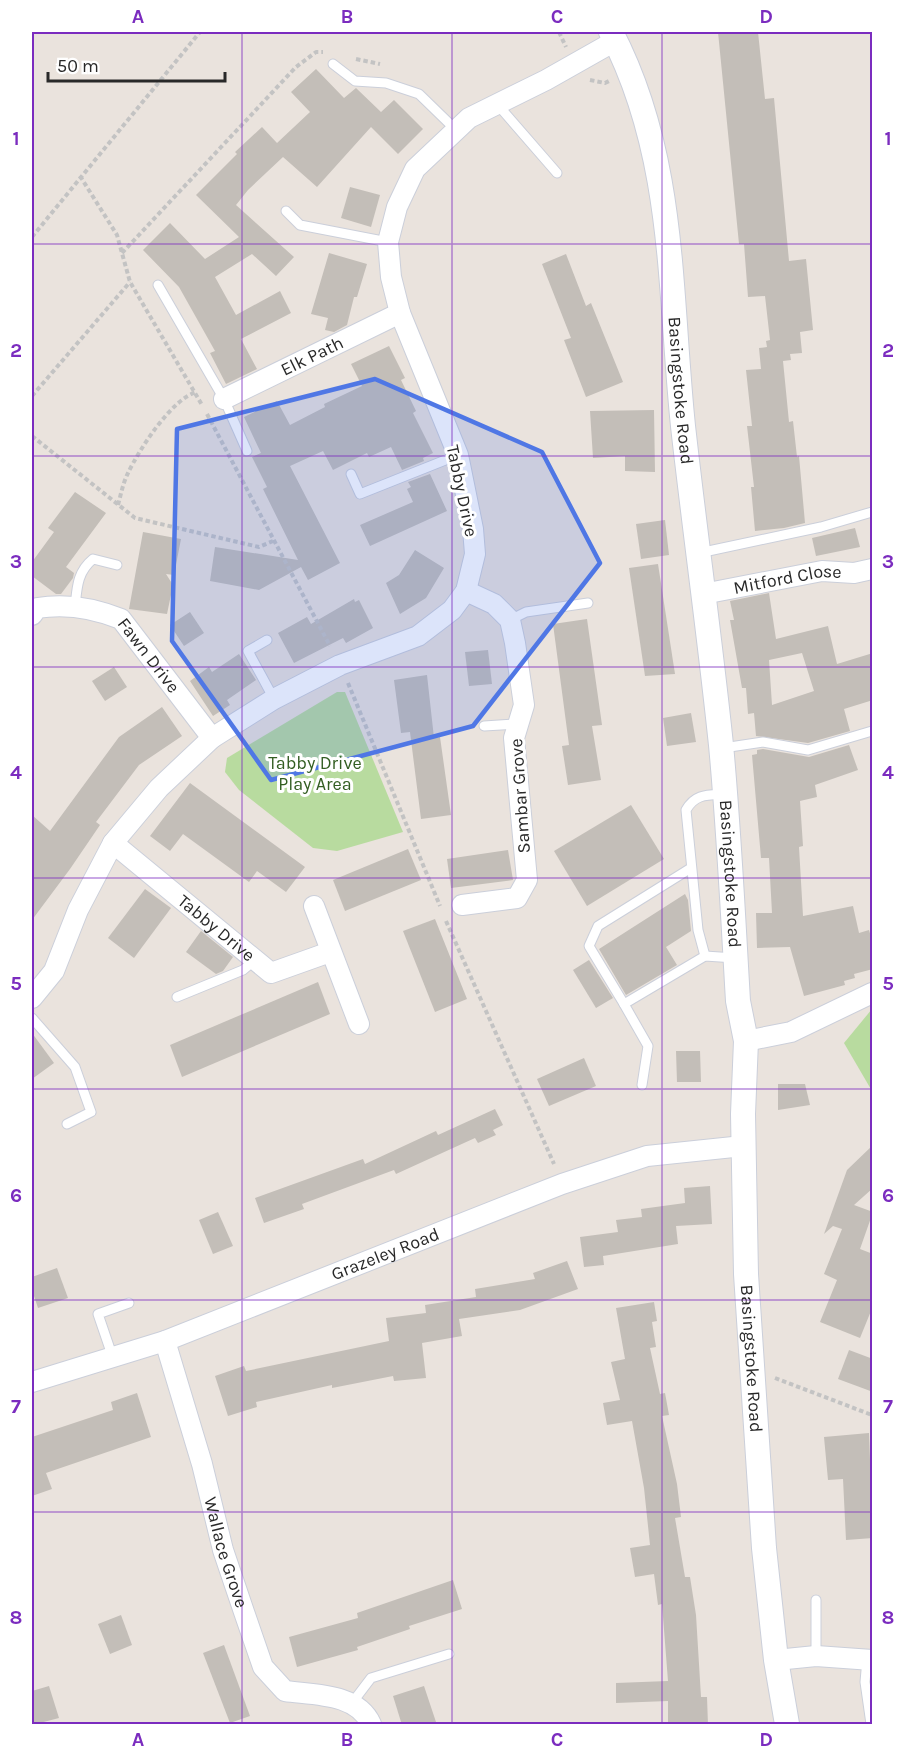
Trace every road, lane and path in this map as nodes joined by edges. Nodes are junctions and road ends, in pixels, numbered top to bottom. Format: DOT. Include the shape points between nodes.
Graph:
graph roads {
  1 [pos="200,32"];
  2 [pos="613,36"];
  3 [pos="332,52"];
  4 [pos="349,56"];
  5 [pos="333,64"];
  6 [pos="389,66"];
  7 [pos="498,105"];
  8 [pos="455,129"];
  9 [pos="557,173"];
  10 [pos="286,211"];
  11 [pos="32,237"];
  12 [pos="388,242"];
  13 [pos="122,254"];
  14 [pos="130,282"];
  15 [pos="158,285"];
  16 [pos="400,313"];
  17 [pos="195,391"];
  18 [pos="32,396"];
  19 [pos="224,399"];
  20 [pos="32,436"];
  21 [pos="247,451"];
  22 [pos="458,454"];
  23 [pos="351,474"];
  24 [pos="118,505"];
  25 [pos="873,512"];
  26 [pos="273,541"];
  27 [pos="697,553"];
  28 [pos="117,565"];
  29 [pos="873,569"];
  30 [pos="466,591"];
  31 [pos="703,594"];
  32 [pos="588,603"];
  33 [pos="33,607"];
  34 [pos="75,607"];
  35 [pos="510,620"];
  36 [pos="267,640"];
  37 [pos="274,699"];
  38 [pos="516,724"];
  39 [pos="484,726"];
  40 [pos="873,731"];
  41 [pos="212,738"];
  42 [pos="721,748"];
  43 [pos="724,794"];
  44 [pos="113,843"];
  45 [pos="691,868"];
  46 [pos="462,905"];
  47 [pos="314,906"];
  48 [pos="330,952"];
  49 [pos="705,956"];
  50 [pos="735,958"];
  51 [pos="255,960"];
  52 [pos="873,993"];
  53 [pos="177,997"];
  54 [pos="32,998"];
  55 [pos="624,1004"];
  56 [pos="32,1018"];
  57 [pos="359,1024"];
  58 [pos="746,1041"];
  59 [pos="642,1085"];
  60 [pos="67,1124"];
  61 [pos="743,1146"];
  62 [pos="129,1303"];
  63 [pos="165,1341"];
  64 [pos="113,1358"];
  65 [pos="754,1379"];
  66 [pos="32,1382"];
  67 [pos="873,1415"];
  68 [pos="816,1600"];
  69 [pos="449,1654"];
  70 [pos="816,1656"];
  71 [pos="870,1659"];
  72 [pos="776,1660"];
  73 [pos="352,1703"];
  74 [pos="371,1725"];
  75 [pos="787,1725"];
  76 [pos="871,1725"];
  1 -- 11 [label="path"];
  2 -- 7 [label="street, Tabby Drive"];
  2 -- 27 [label="street, Basingstoke Road" via="651,136 663,185"];
  3 -- 13 [label="path" via="316,52 296,67"];
  4 -- 6 [label="path"];
  5 -- 8 [label="lane" via="355,81 386,83 419,94"];
  7 -- 8 [label="street, Tabby Drive"];
  7 -- 9 [label="lane"];
  8 -- 12 [label="street, Tabby Drive" via="415,169 397,207"];
  10 -- 12 [label="lane" via="300,225"];
  12 -- 16 [label="street, Tabby Drive"];
  14 -- 18 [label="path"];
  15 -- 19 [label="lane"];
  16 -- 19 [label="street, Elk Path"];
  16 -- 22 [label="street, Tabby Drive"];
  17 -- 24 [label="path" via="147,439 127,474"];
  19 -- 21 [label="lane"];
  20 -- 24 [label="path"];
  22 -- 23 [label="lane" via="360,494"];
  22 -- 30 [label="street, Tabby Drive" via="475,554"];
  24 -- 26 [label="path" via="135,518 259,547"];
  25 -- 27 [label="lane"];
  27 -- 31 [label="street, Basingstoke Road"];
  28 -- 34 [label="lane" via="93,559 83,567"];
  29 -- 31 [label="street, Mitford Close" via="854,573 822,571"];
  30 -- 35 [label="street" via="494,604"];
  30 -- 37 [label="street, Tabby Drive" via="452,610 418,636 340,665"];
  31 -- 42 [label="street, Basingstoke Road"];
  32 -- 35 [label="lane" via="526,612"];
  33 -- 34 [label="street, Fawn Drive"];
  34 -- 41 [label="street, Fawn Drive" via="121,619"];
  35 -- 38 [label="street, Sambar Grove" via="524,705"];
  36 -- 37 [label="lane" via="248,651"];
  37 -- 41 [label="street, Tabby Drive"];
  38 -- 39 [label="lane"];
  38 -- 46 [label="street, Sambar Grove" via="527,880 517,898"];
  40 -- 42 [label="lane" via="808,750 763,742"];
  41 -- 44 [label="street, Tabby Drive" via="159,788"];
  42 -- 43 [label="street, Basingstoke Road"];
  43 -- 45 [label="lane" via="700,796 686,810"];
  43 -- 50 [label="street, Basingstoke Road"];
  44 -- 51 [label="street, Tabby Drive"];
  44 -- 54 [label="street, Tabby Drive" via="78,910 54,971"];
  45 -- 49 [label="lane"];
  45 -- 55 [label="lane" via="598,926 589,946"];
  47 -- 48 [label="street"];
  48 -- 51 [label="street, Tabby Drive" via="271,974"];
  48 -- 57 [label="street"];
  49 -- 50 [label="lane"];
  49 -- 55 [label="lane"];
  50 -- 58 [label="street, Basingstoke Road"];
  51 -- 53 [label="lane" via="243,970"];
  52 -- 58 [label="street" via="791,1032"];
  55 -- 59 [label="lane" via="648,1046"];
  56 -- 60 [label="lane" via="75,1067 91,1113"];
  58 -- 61 [label="street, Basingstoke Road"];
  61 -- 63 [label="street, Grazeley Road" via="647,1156 562,1184"];
  61 -- 65 [label="street, Basingstoke Road" via="746,1274"];
  62 -- 64 [label="lane" via="98,1314"];
  63 -- 64 [label="street, Grazeley Road"];
  63 -- 73 [label="street, Wallace Grove" via="223,1550 263,1667 285,1691"];
  64 -- 66 [label="street, Grazeley Road"];
  65 -- 67 [label="path" via="776,1377"];
  65 -- 72 [label="street, Basingstoke Road" via="764,1548"];
  68 -- 70 [label="lane"];
  69 -- 73 [label="lane" via="371,1678"];
  70 -- 71 [label="street"];
  70 -- 72 [label="street"];
  71 -- 76 [label="lane" via="865,1682"];
  72 -- 75 [label="street, Basingstoke Road"];
  73 -- 74 [label="street"];
}
